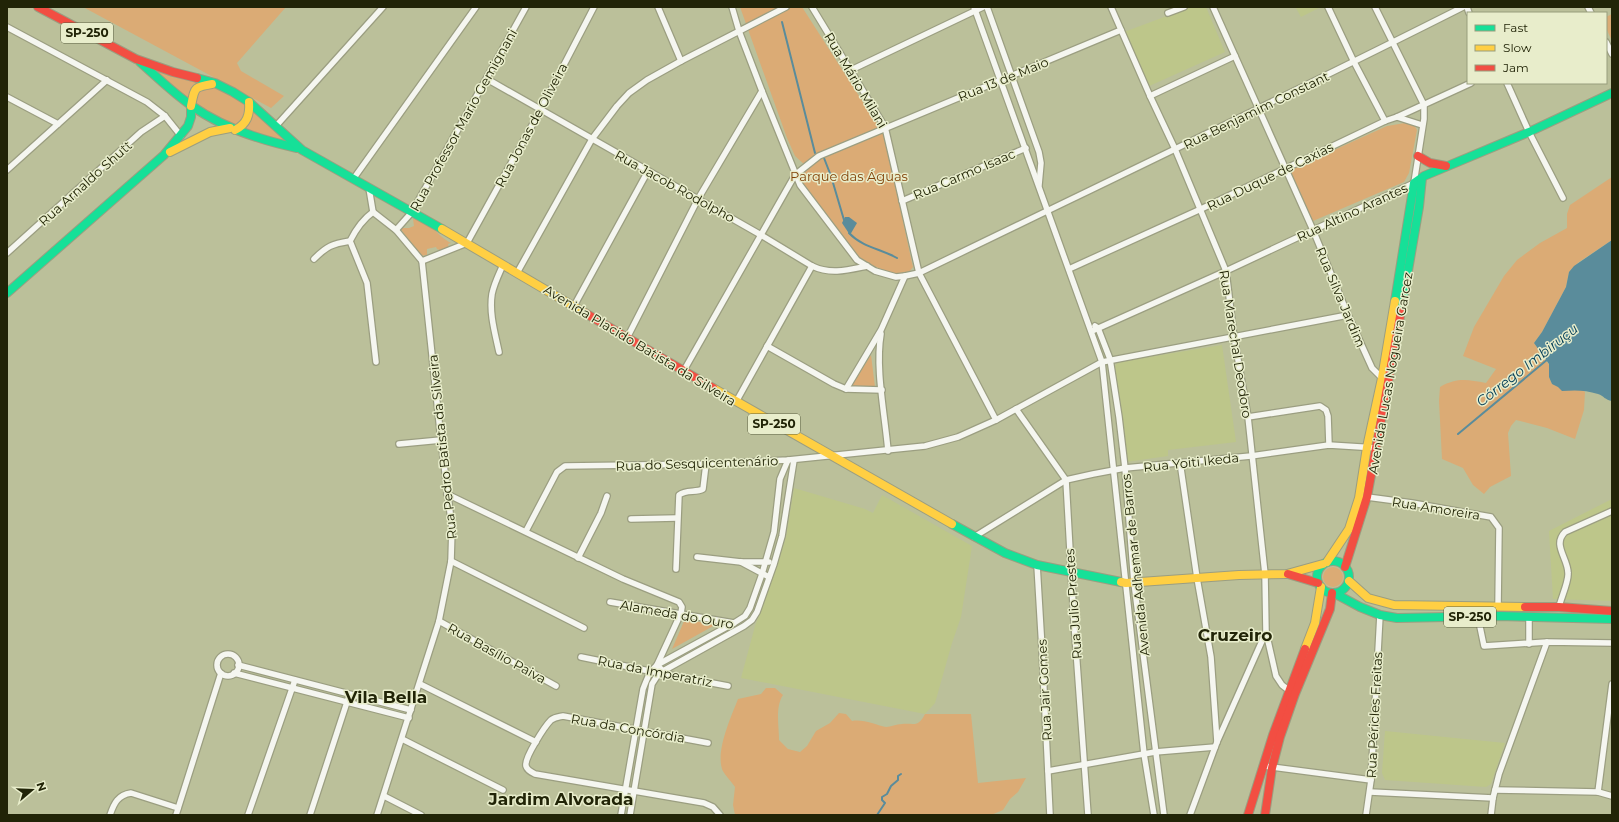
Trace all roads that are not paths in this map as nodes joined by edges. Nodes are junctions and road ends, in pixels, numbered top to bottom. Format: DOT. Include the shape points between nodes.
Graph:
graph roads {
  1 [pos="38,7"];
  2 [pos="383,7"];
  3 [pos="476,7"];
  4 [pos="526,7"];
  5 [pos="594,7"];
  6 [pos="658,7"];
  7 [pos="732,7"];
  8 [pos="786,7"];
  9 [pos="812,7"];
  10 [pos="983,7"];
  11 [pos="987,7"];
  12 [pos="1111,7"];
  13 [pos="1184,7"];
  14 [pos="1213,7"];
  15 [pos="1328,7"];
  16 [pos="1375,7"];
  17 [pos="1463,7"];
  18 [pos="975,9"];
  19 [pos="1168,13"];
  20 [pos="7,27"];
  21 [pos="1120,30"];
  22 [pos="739,31"];
  23 [pos="1393,42"];
  24 [pos="1607,44"];
  25 [pos="1612,54"];
  26 [pos="1235,56"];
  27 [pos="136,59"];
  28 [pos="681,61"];
  29 [pos="1354,62"];
  30 [pos="851,70"];
  31 [pos="1012,76"];
  32 [pos="487,79"];
  33 [pos="108,80"];
  34 [pos="1000,81"];
  35 [pos="215,83"];
  36 [pos="1469,84"];
  37 [pos="1507,84"];
  38 [pos="762,91"];
  39 [pos="1612,93"];
  40 [pos="7,96"];
  41 [pos="1150,96"];
  42 [pos="249,102"];
  43 [pos="1424,105"];
  44 [pos="191,106"];
  45 [pos="541,109"];
  46 [pos="1258,109"];
  47 [pos="165,116"];
  48 [pos="1398,117"];
  49 [pos="1385,121"];
  50 [pos="58,124"];
  51 [pos="1422,125"];
  52 [pos="276,126"];
  53 [pos="885,127"];
  54 [pos="233,129"];
  55 [pos="1529,132"];
  56 [pos="181,136"];
  57 [pos="592,140"];
  58 [pos="298,148"];
  59 [pos="1026,148"];
  60 [pos="1175,149"];
  61 [pos="164,155"];
  62 [pos="1418,156"];
  63 [pos="1447,166"];
  64 [pos="1285,168"];
  65 [pos="7,170"];
  66 [pos="648,171"];
  67 [pos="795,175"];
  68 [pos="354,178"];
  69 [pos="1422,178"];
  70 [pos="1414,183"];
  71 [pos="1039,186"];
  72 [pos="369,188"];
  73 [pos="1563,198"];
  74 [pos="698,200"];
  75 [pos="902,201"];
  76 [pos="1201,209"];
  77 [pos="1047,211"];
  78 [pos="373,212"];
  79 [pos="412,212"];
  80 [pos="396,230"];
  81 [pos="1313,230"];
  82 [pos="761,235"];
  83 [pos="350,241"];
  84 [pos="468,243"];
  85 [pos="7,253"];
  86 [pos="314,259"];
  87 [pos="422,262"];
  88 [pos="503,265"];
  89 [pos="812,266"];
  90 [pos="867,266"];
  91 [pos="1069,269"];
  92 [pos="1226,271"];
  93 [pos="517,273"];
  94 [pos="919,273"];
  95 [pos="905,276"];
  96 [pos="7,293"];
  97 [pos="574,306"];
  98 [pos="1348,316"];
  99 [pos="1088,321"];
  100 [pos="1098,328"];
  101 [pos="881,330"];
  102 [pos="1092,331"];
  103 [pos="1234,337"];
  104 [pos="627,338"];
  105 [pos="767,346"];
  106 [pos="499,352"];
  107 [pos="1110,359"];
  108 [pos="376,362"];
  109 [pos="1102,362"];
  110 [pos="683,372"];
  111 [pos="1386,380"];
  112 [pos="846,389"];
  113 [pos="882,390"];
  114 [pos="736,402"];
  115 [pos="1016,409"];
  116 [pos="1119,417"];
  117 [pos="1248,417"];
  118 [pos="1109,418"];
  119 [pos="996,420"];
  120 [pos="441,440"];
  121 [pos="399,444"];
  122 [pos="1329,445"];
  123 [pos="1367,447"];
  124 [pos="1376,448"];
  125 [pos="888,451"];
  126 [pos="829,455"];
  127 [pos="1251,456"];
  128 [pos="791,460"];
  129 [pos="1180,462"];
  130 [pos="706,464"];
  131 [pos="1125,468"];
  132 [pos="1113,470"];
  133 [pos="1066,480"];
  134 [pos="447,494"];
  135 [pos="607,496"];
  136 [pos="1367,497"];
  137 [pos="1612,511"];
  138 [pos="1358,516"];
  139 [pos="677,518"];
  140 [pos="631,520"];
  141 [pos="526,531"];
  142 [pos="974,537"];
  143 [pos="698,557"];
  144 [pos="578,558"];
  145 [pos="451,561"];
  146 [pos="766,561"];
  147 [pos="741,562"];
  148 [pos="1325,563"];
  149 [pos="774,564"];
  150 [pos="1037,565"];
  151 [pos="1345,567"];
  152 [pos="676,569"];
  153 [pos="762,574"];
  154 [pos="1071,574"];
  155 [pos="1265,574"];
  156 [pos="1287,574"];
  157 [pos="769,577"];
  158 [pos="1197,578"];
  159 [pos="1348,581"];
  160 [pos="1130,583"];
  161 [pos="1320,585"];
  162 [pos="1333,593"];
  163 [pos="610,602"];
  164 [pos="1498,607"];
  165 [pos="1559,607"];
  166 [pos="1612,611"];
  167 [pos="681,613"];
  168 [pos="1380,615"];
  169 [pos="1478,617"];
  170 [pos="1529,617"];
  171 [pos="1612,619"];
  172 [pos="439,621"];
  173 [pos="734,623"];
  174 [pos="744,626"];
  175 [pos="584,628"];
  176 [pos="1266,632"];
  177 [pos="1547,642"];
  178 [pos="1612,643"];
  179 [pos="1529,644"];
  180 [pos="581,657"];
  181 [pos="657,664"];
  182 [pos="238,665"];
  183 [pos="651,671"];
  184 [pos="661,672"];
  185 [pos="221,673"];
  186 [pos="234,673"];
  187 [pos="1146,675"];
  188 [pos="1136,676"];
  189 [pos="295,680"];
  190 [pos="420,684"];
  191 [pos="1612,684"];
  192 [pos="556,686"];
  193 [pos="728,686"];
  194 [pos="292,688"];
  195 [pos="1292,692"];
  196 [pos="349,694"];
  197 [pos="347,702"];
  198 [pos="411,710"];
  199 [pos="409,718"];
  200 [pos="637,729"];
  201 [pos="644,730"];
  202 [pos="402,739"];
  203 [pos="536,742"];
  204 [pos="708,742"];
  205 [pos="1216,744"];
  206 [pos="1155,752"];
  207 [pos="1144,754"];
  208 [pos="1085,764"];
  209 [pos="1264,766"];
  210 [pos="1272,768"];
  211 [pos="1048,771"];
  212 [pos="1371,780"];
  213 [pos="626,789"];
  214 [pos="503,790"];
  215 [pos="1495,790"];
  216 [pos="634,791"];
  217 [pos="1370,792"];
  218 [pos="1598,792"];
  219 [pos="384,796"];
  220 [pos="1612,796"];
  221 [pos="1493,798"];
  222 [pos="178,808"];
  223 [pos="110,815"];
  224 [pos="176,815"];
  225 [pos="248,815"];
  226 [pos="310,815"];
  227 [pos="377,815"];
  228 [pos="421,815"];
  229 [pos="621,815"];
  230 [pos="630,815"];
  231 [pos="720,815"];
  232 [pos="1050,815"];
  233 [pos="1088,815"];
  234 [pos="1154,815"];
  235 [pos="1164,815"];
  236 [pos="1190,815"];
  237 [pos="1248,815"];
  238 [pos="1265,815"];
  239 [pos="1366,815"];
  240 [pos="1491,815"];
  1 -- 27 [label="main road, Avenida Placido Batista da Silveira / SP-250"];
  2 -- 52 [label="street"];
  3 -- 68 [label="street"];
  4 -- 32 [label="street, Rua Professor Mario Gemignani"];
  5 -- 45 [label="street, Rua Jonas de Oliveira"];
  6 -- 28 [label="street"];
  7 -- 22 [label="street, Rua Benjamim Constant"];
  8 -- 22 [label="street"];
  9 -- 30 [label="street, Rua Mário Milani"];
  10 -- 18 [label="street"];
  11 -- 31 [label="street, Avenida Adhemar de Barros"];
  12 -- 21 [label="street, Rua Marechal Deodoro"];
  13 -- 19 [label="street"];
  14 -- 26 [label="street, Rua Silva Jardim"];
  15 -- 29 [label="street"];
  16 -- 23 [label="street"];
  17 -- 23 [label="street, Rua Benjamim Constant"];
  18 -- 30 [label="street"];
  18 -- 34 [label="street, Avenida Adhemar de Barros"];
  20 -- 33 [label="street"];
  21 -- 31 [label="street, Rua 13 de Maio"];
  21 -- 41 [label="street, Rua Marechal Deodoro"];
  22 -- 28 [label="street"];
  22 -- 38 [label="street, Rua Benjamim Constant"];
  23 -- 29 [label="street, Rua Benjamim Constant"];
  23 -- 43 [label="street"];
  24 -- 25 [label="street"];
  26 -- 41 [label="street"];
  26 -- 46 [label="street, Rua Silva Jardim"];
  27 -- 35 [label="main road, Avenida Placido Batista da Silveira / SP-250"];
  27 -- 44 [label="main road, Avenida Placido Batista da Silveira / SP-250"];
  28 -- 57 [label="street" via="629,93"];
  29 -- 46 [label="street, Rua Benjamim Constant"];
  29 -- 49 [label="street"];
  30 -- 53 [label="street, Rua Mário Milani"];
  31 -- 34 [label="street, Rua 13 de Maio"];
  31 -- 71 [label="street, Avenida Adhemar de Barros" via="1039,152"];
  32 -- 45 [label="street, Rua Jacob Rodolpho"];
  32 -- 79 [label="street, Rua Professor Mario Gemignani"];
  33 -- 47 [label="street" via="147,102"];
  33 -- 50 [label="street"];
  34 -- 53 [label="street, Rua 13 de Maio"];
  34 -- 59 [label="street, Avenida Adhemar de Barros"];
  35 -- 42 [label="main road, Avenida Placido Batista da Silveira / SP-250"];
  35 -- 44 [label="main road" via="195,90"];
  36 -- 43 [label="street, Rua Duque de Caxias"];
  37 -- 55 [label="street"];
  38 -- 67 [label="street, Rua Benjamim Constant"];
  38 -- 74 [label="street"];
  39 -- 55 [label="main road, Rua Altino Arantes"];
  40 -- 50 [label="street"];
  41 -- 60 [label="street, Rua Marechal Deodoro"];
  42 -- 52 [label="main road, Avenida Placido Batista da Silveira / SP-250"];
  42 -- 54 [label="main road" via="248,121"];
  43 -- 48 [label="street, Rua Duque de Caxias"];
  43 -- 51 [label="street"];
  44 -- 54 [label="main road, Avenida Placido Batista da Silveira / SP-250"];
  44 -- 56 [label="main road" via="190,123"];
  45 -- 57 [label="street, Rua Jacob Rodolpho"];
  45 -- 84 [label="street, Rua Jonas de Oliveira"];
  46 -- 60 [label="street, Rua Benjamim Constant"];
  46 -- 64 [label="street, Rua Silva Jardim"];
  47 -- 56 [label="street"];
  47 -- 85 [label="street, Rua Arnaldo Shutt" via="141,132"];
  48 -- 49 [label="street, Rua Duque de Caxias"];
  48 -- 51 [label="street"];
  49 -- 64 [label="street, Rua Duque de Caxias"];
  50 -- 65 [label="street"];
  51 -- 62 [label="street"];
  52 -- 58 [label="main road, Avenida Placido Batista da Silveira / SP-250"];
  53 -- 67 [label="street, Rua 13 de Maio" via="819,156"];
  53 -- 75 [label="street, Rua Mário Milani"];
  54 -- 58 [label="main road, Avenida Placido Batista da Silveira / SP-250"];
  54 -- 61 [label="main road" via="210,132"];
  55 -- 63 [label="main road, Rua Altino Arantes"];
  55 -- 73 [label="street"];
  56 -- 61 [label="main road"];
  57 -- 66 [label="street, Rua Jacob Rodolpho"];
  57 -- 93 [label="street"];
  58 -- 68 [label="main road, Avenida Placido Batista da Silveira / SP-250"];
  59 -- 71 [label="street, Avenida Adhemar de Barros"];
  59 -- 75 [label="street, Rua Carmo Isaac"];
  60 -- 76 [label="street, Rua Marechal Deodoro"];
  60 -- 77 [label="street, Rua Benjamim Constant"];
  61 -- 96 [label="main road"];
  62 -- 63 [label="main road" via="1430,163"];
  62 -- 70 [label="street"];
  63 -- 69 [label="main road, Rua Altino Arantes"];
  64 -- 76 [label="street, Rua Duque de Caxias"];
  64 -- 81 [label="street, Rua Silva Jardim"];
  66 -- 74 [label="street, Rua Jacob Rodolpho"];
  66 -- 97 [label="street"];
  67 -- 82 [label="street"];
  67 -- 90 [label="street, Rua Benjamim Constant" via="857,260"];
  68 -- 72 [label="main road, Avenida Placido Batista da Silveira / SP-250"];
  69 -- 70 [label="main road, Rua Altino Arantes"];
  69 -- 111 [label="main road, Avenida Lucas Nogueira Garcez" via="1419,207"];
  70 -- 81 [label="street, Rua Altino Arantes"];
  70 -- 111 [label="main road, Avenida Lucas Nogueira Garcez"];
  71 -- 77 [label="street, Avenida Adhemar de Barros"];
  72 -- 78 [label="street"];
  72 -- 79 [label="main road, Avenida Placido Batista da Silveira / SP-250"];
  74 -- 82 [label="street, Rua Jacob Rodolpho"];
  74 -- 104 [label="street"];
  75 -- 94 [label="street, Rua Mário Milani"];
  76 -- 91 [label="street, Rua Duque de Caxias"];
  76 -- 92 [label="street, Rua Marechal Deodoro"];
  77 -- 91 [label="street, Avenida Adhemar de Barros"];
  77 -- 94 [label="street, Rua Benjamim Constant"];
  78 -- 80 [label="street"];
  78 -- 83 [label="street" via="364,218"];
  79 -- 80 [label="street, Rua Professor Mario Gemignani"];
  79 -- 84 [label="main road, Avenida Placido Batista da Silveira / SP-250"];
  80 -- 87 [label="street"];
  81 -- 92 [label="street, Rua Altino Arantes"];
  81 -- 98 [label="street, Rua Silva Jardim"];
  82 -- 89 [label="street, Rua Jacob Rodolpho"];
  82 -- 110 [label="street"];
  83 -- 86 [label="street" via="333,243"];
  83 -- 108 [label="street" via="368,282"];
  84 -- 87 [label="street"];
  84 -- 88 [label="main road, Avenida Placido Batista da Silveira / SP-250"];
  87 -- 120 [label="street, Rua Pedro Batista da Silveira"];
  88 -- 93 [label="main road, Avenida Placido Batista da Silveira / SP-250"];
  88 -- 106 [label="street" via="494,285 491,306"];
  89 -- 90 [label="street, Rua Jacob Rodolpho" via="832,272"];
  89 -- 105 [label="street"];
  90 -- 95 [label="street, Rua Benjamim Constant" via="890,275"];
  91 -- 99 [label="street, Avenida Adhemar de Barros"];
  92 -- 100 [label="street, Rua Altino Arantes"];
  92 -- 103 [label="street, Rua Marechal Deodoro"];
  93 -- 97 [label="main road, Avenida Placido Batista da Silveira / SP-250"];
  94 -- 95 [label="street, Rua Benjamim Constant"];
  94 -- 119 [label="street, Rua Mário Milani"];
  95 -- 101 [label="street"];
  97 -- 104 [label="main road, Avenida Placido Batista da Silveira / SP-250"];
  98 -- 103 [label="street, Rua do Sesquicentenário"];
  98 -- 111 [label="street, Rua Silva Jardim" via="1372,368"];
  99 -- 100 [label="street"];
  99 -- 102 [label="street, Avenida Adhemar de Barros"];
  100 -- 102 [label="street, Rua Altino Arantes"];
  100 -- 107 [label="street, Avenida Adhemar de Barros"];
  101 -- 112 [label="street"];
  101 -- 113 [label="street" via="878,349"];
  102 -- 109 [label="street, Avenida Adhemar de Barros"];
  103 -- 107 [label="street, Rua do Sesquicentenário"];
  103 -- 117 [label="street, Rua Marechal Deodoro"];
  104 -- 110 [label="main road, Avenida Placido Batista da Silveira / SP-250"];
  105 -- 112 [label="street"];
  105 -- 114 [label="street"];
  107 -- 109 [label="street, Rua do Sesquicentenário"];
  107 -- 116 [label="street, Avenida Adhemar de Barros"];
  109 -- 115 [label="street, Rua do Sesquicentenário"];
  109 -- 118 [label="street, Avenida Adhemar de Barros"];
  110 -- 114 [label="main road, Avenida Placido Batista da Silveira / SP-250"];
  111 -- 123 [label="main road, Avenida Lucas Nogueira Garcez"];
  111 -- 124 [label="main road, Avenida Lucas Nogueira Garcez"];
  112 -- 113 [label="street"];
  113 -- 125 [label="street"];
  114 -- 126 [label="main road, Avenida Placido Batista da Silveira / SP-250"];
  115 -- 119 [label="street, Rua do Sesquicentenário"];
  115 -- 133 [label="street"];
  116 -- 118 [label="street"];
  116 -- 131 [label="street, Avenida Adhemar de Barros"];
  117 -- 122 [label="street" via="1320,406 1326,410 1328,416"];
  117 -- 127 [label="street, Rua Marechal Deodoro"];
  118 -- 132 [label="street, Avenida Adhemar de Barros"];
  119 -- 125 [label="street, Rua do Sesquicentenário" via="958,437 925,446"];
  120 -- 121 [label="street"];
  120 -- 134 [label="street, Rua Pedro Batista da Silveira"];
  122 -- 123 [label="street, Rua Yoiti Ikeda"];
  122 -- 127 [label="street, Rua Yoiti Ikeda"];
  123 -- 124 [label="street, Rua Yoiti Ikeda"];
  123 -- 138 [label="main road, Avenida Lucas Nogueira Garcez"];
  124 -- 136 [label="main road, Avenida Lucas Nogueira Garcez"];
  125 -- 126 [label="street, Rua do Sesquicentenário"];
  126 -- 128 [label="street, Rua do Sesquicentenário"];
  126 -- 142 [label="main road, Avenida Placido Batista da Silveira / SP-250"];
  127 -- 129 [label="street, Rua Yoiti Ikeda"];
  127 -- 155 [label="street, Rua Marechal Deodoro"];
  128 -- 130 [label="street, Rua do Sesquicentenário"];
  128 -- 146 [label="street" via="780,479 774,532"];
  128 -- 149 [label="street" via="782,536"];
  129 -- 131 [label="street, Rua Yoiti Ikeda"];
  129 -- 158 [label="street"];
  130 -- 139 [label="street" via="703,489 679,495"];
  130 -- 141 [label="street, Rua do Sesquicentenário" via="565,466 557,472"];
  131 -- 132 [label="street, Rua Yoiti Ikeda"];
  131 -- 160 [label="street, Avenida Adhemar de Barros"];
  132 -- 133 [label="street, Rua Yoiti Ikeda"];
  132 -- 160 [label="street, Avenida Adhemar de Barros"];
  133 -- 142 [label="street, Rua Yoiti Ikeda"];
  133 -- 154 [label="street, Rua Julio Prestes"];
  134 -- 141 [label="street"];
  134 -- 145 [label="street, Rua Pedro Batista da Silveira" via="452,528"];
  135 -- 144 [label="street" via="602,513"];
  136 -- 138 [label="main road, Avenida Lucas Nogueira Garcez"];
  136 -- 164 [label="street, Rua Amoreira" via="1491,517 1499,528"];
  137 -- 165 [label="street" via="1561,536 1561,552 1569,574"];
  138 -- 148 [label="main road, Avenida Lucas Nogueira Garcez"];
  138 -- 151 [label="main road, Avenida Lucas Nogueira Garcez"];
  139 -- 140 [label="street"];
  139 -- 152 [label="street"];
  141 -- 144 [label="street"];
  142 -- 150 [label="main road, Avenida Placido Batista da Silveira / SP-250" via="1005,553"];
  143 -- 147 [label="street"];
  144 -- 167 [label="street" via="679,602 682,607"];
  145 -- 172 [label="street, Rua Pedro Batista da Silveira"];
  145 -- 175 [label="street"];
  146 -- 147 [label="street"];
  146 -- 149 [label="street"];
  146 -- 153 [label="street"];
  147 -- 153 [label="street"];
  148 -- 151 [label="main road" via="1337,561"];
  148 -- 156 [label="main road, Avenida Placido Batista da Silveira / SP-250"];
  148 -- 161 [label="main road" via="1318,573"];
  149 -- 157 [label="street"];
  150 -- 154 [label="main road, Avenida Placido Batista da Silveira / SP-250"];
  150 -- 211 [label="street, Rua Jair Gomes"];
  151 -- 159 [label="main road" via="1348,571"];
  153 -- 157 [label="street"];
  153 -- 173 [label="street" via="750,608 745,616"];
  154 -- 160 [label="main road, Avenida Placido Batista da Silveira / SP-250"];
  154 -- 208 [label="street, Rua Julio Prestes"];
  155 -- 156 [label="main road, Avenida Placido Batista da Silveira / SP-250"];
  155 -- 158 [label="main road, Avenida Placido Batista da Silveira / SP-250"];
  155 -- 176 [label="street, Rua Marechal Deodoro"];
  156 -- 161 [label="main road, Avenida Placido Batista da Silveira / SP-250"];
  157 -- 174 [label="street" via="757,612"];
  158 -- 160 [label="main road, Avenida Placido Batista da Silveira / SP-250"];
  158 -- 205 [label="street" via="1211,657"];
  159 -- 162 [label="main road" via="1343,589"];
  159 -- 164 [label="main road, SP-250" via="1368,598 1384,604"];
  160 -- 187 [label="street, Avenida Adhemar de Barros"];
  160 -- 188 [label="street, Avenida Adhemar de Barros"];
  161 -- 162 [label="main road, SP-250"];
  161 -- 195 [label="main road" via="1315,623"];
  162 -- 168 [label="main road, SP-250"];
  162 -- 195 [label="main road" via="1330,609"];
  163 -- 167 [label="street, Alameda do Ouro"];
  164 -- 165 [label="main road, SP-250"];
  165 -- 166 [label="main road, SP-250"];
  167 -- 173 [label="street, Alameda do Ouro"];
  167 -- 181 [label="street"];
  168 -- 169 [label="main road, SP-250" via="1397,618"];
  168 -- 212 [label="street, Rua Péricles Freitas"];
  169 -- 170 [label="main road, SP-250"];
  169 -- 179 [label="street" via="1484,646"];
  170 -- 171 [label="main road, SP-250"];
  170 -- 179 [label="street"];
  172 -- 190 [label="street, Rua Pedro Batista da Silveira"];
  172 -- 192 [label="street, Rua Basílio Paiva"];
  173 -- 174 [label="street, Alameda do Ouro"];
  173 -- 181 [label="street"];
  174 -- 184 [label="street"];
  176 -- 195 [label="street, Rua Marechal Deodoro" via="1276,676 1282,685"];
  176 -- 205 [label="street"];
  177 -- 178 [label="street"];
  177 -- 179 [label="street"];
  177 -- 215 [label="street"];
  180 -- 183 [label="street, Rua da Imperatriz"];
  181 -- 183 [label="street"];
  181 -- 184 [label="street"];
  182 -- 185 [label="street" via="234,656 224,654 217,664"];
  182 -- 186 [label="street"];
  182 -- 189 [label="street"];
  183 -- 184 [label="street, Rua da Imperatriz"];
  183 -- 200 [label="street" via="644,690"];
  184 -- 193 [label="street, Rua da Imperatriz"];
  184 -- 201 [label="street" via="652,684"];
  185 -- 186 [label="street"];
  185 -- 222 [label="street"];
  186 -- 194 [label="street"];
  187 -- 188 [label="street"];
  187 -- 206 [label="street, Avenida Adhemar de Barros"];
  188 -- 207 [label="street, Avenida Adhemar de Barros"];
  189 -- 194 [label="street"];
  189 -- 196 [label="street"];
  190 -- 198 [label="street, Rua Pedro Batista da Silveira"];
  190 -- 203 [label="street"];
  191 -- 218 [label="street"];
  194 -- 197 [label="street"];
  194 -- 225 [label="street"];
  195 -- 209 [label="main road"];
  195 -- 210 [label="main road"];
  196 -- 197 [label="street"];
  196 -- 198 [label="street"];
  197 -- 199 [label="street"];
  197 -- 226 [label="street"];
  198 -- 199 [label="street, Rua Pedro Batista da Silveira"];
  199 -- 202 [label="street, Rua Pedro Batista da Silveira"];
  200 -- 201 [label="street, Rua da Concórdia"];
  200 -- 203 [label="street, Rua da Concórdia" via="563,716 551,720"];
  200 -- 213 [label="street"];
  201 -- 204 [label="street, Rua da Concórdia"];
  201 -- 216 [label="street"];
  202 -- 214 [label="street"];
  202 -- 219 [label="street, Rua Pedro Batista da Silveira"];
  203 -- 213 [label="street, Rua da Concórdia" via="526,762 528,769 535,774"];
  205 -- 206 [label="street"];
  205 -- 236 [label="street"];
  206 -- 207 [label="street"];
  206 -- 235 [label="street, Avenida Adhemar de Barros"];
  207 -- 208 [label="street"];
  207 -- 234 [label="street, Avenida Adhemar de Barros"];
  208 -- 211 [label="street"];
  208 -- 233 [label="street, Rua Julio Prestes"];
  209 -- 210 [label="street"];
  209 -- 237 [label="main road"];
  210 -- 212 [label="street"];
  210 -- 238 [label="main road"];
  211 -- 232 [label="street, Rua Jair Gomes"];
  212 -- 217 [label="street, Rua Péricles Freitas"];
  213 -- 216 [label="street"];
  213 -- 229 [label="street"];
  215 -- 218 [label="street"];
  215 -- 221 [label="street"];
  216 -- 230 [label="street"];
  216 -- 231 [label="street" via="704,803 713,807"];
  217 -- 221 [label="street"];
  217 -- 239 [label="street, Rua Péricles Freitas"];
  218 -- 220 [label="street"];
  219 -- 227 [label="street, Rua Pedro Batista da Silveira"];
  219 -- 228 [label="street"];
  221 -- 240 [label="street"];
  222 -- 223 [label="street" via="131,793 116,801"];
  222 -- 224 [label="street"];
}
